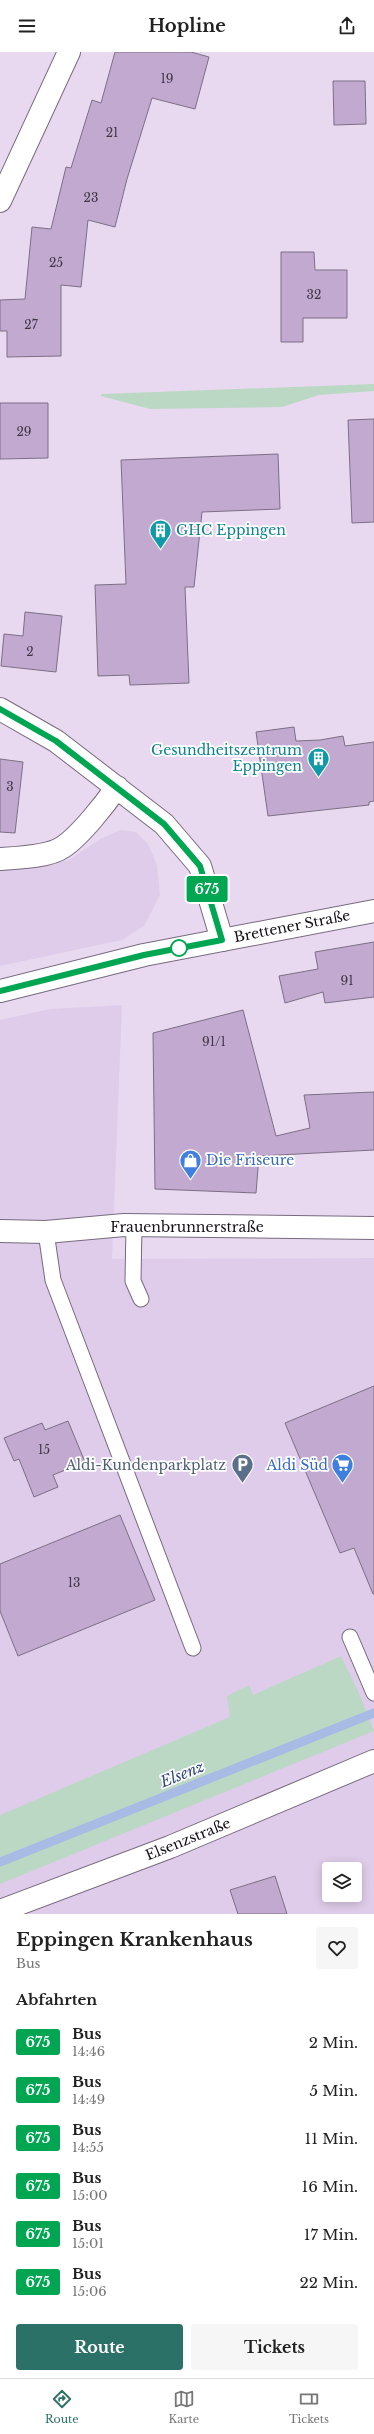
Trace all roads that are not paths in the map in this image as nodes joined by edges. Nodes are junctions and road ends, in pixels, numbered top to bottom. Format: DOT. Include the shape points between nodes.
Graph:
graph roads {
  1 [pos="69,52"];
  2 [pos="0,201"];
  3 [pos="0,709"];
  4 [pos="117,787"];
  5 [pos="0,859"];
  6 [pos="374,911"];
  7 [pos="222,940"];
  8 [pos="0,990"];
  9 [pos="134,1225"];
  10 [pos="374,1228"];
  11 [pos="0,1231"];
  12 [pos="46,1232"];
  13 [pos="140,1299"];
  14 [pos="350,1637"];
  15 [pos="193,1648"];
  16 [pos="372,1689"];
  17 [pos="374,1761"];
  18 [pos="0,1911"];
  1 -- 2 [label="street"];
  3 -- 4 [label="street" via="56,741"];
  4 -- 5 [label="street" via="103,807 63,847 40,854"];
  4 -- 7 [label="street" via="164,824 200,866"];
  6 -- 7 [label="street, Brettener Straße"];
  7 -- 8 [label="street, Brettener Straße" via="144,955"];
  9 -- 10 [label="street, Frauenbrunnerstraße"];
  9 -- 12 [label="street, Frauenbrunnerstraße"];
  9 -- 13 [label="lane" via="133,1281"];
  11 -- 12 [label="street, Frauenbrunnerstraße"];
  12 -- 15 [label="lane" via="53,1280"];
  14 -- 16 [label="lane"];
  17 -- 18 [label="street, Elsenzstraße" via="170,1847"];
}
